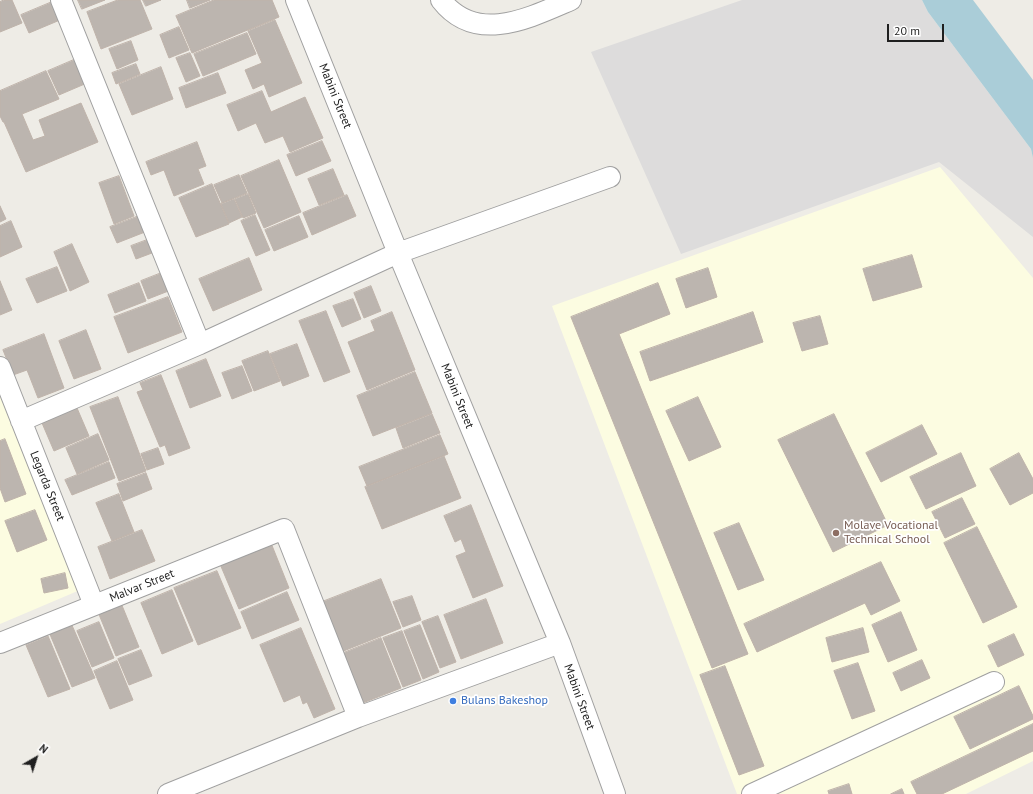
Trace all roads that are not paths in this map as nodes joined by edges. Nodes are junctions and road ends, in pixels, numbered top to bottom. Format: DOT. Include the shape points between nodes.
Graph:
graph roads {
  1 [pos="61,0"];
  2 [pos="296,0"];
  3 [pos="441,0"];
  4 [pos="571,0"];
  5 [pos="610,177"];
  6 [pos="398,253"];
  7 [pos="200,344"];
  8 [pos="0,367"];
  9 [pos="21,421"];
  10 [pos="94,605"];
  11 [pos="560,643"];
  12 [pos="0,644"];
  13 [pos="994,682"];
  14 [pos="358,717"];
  15 [pos="168,794"];
  16 [pos="615,794"];
  17 [pos="752,794"];
  1 -- 7 [label="street"];
  2 -- 6 [label="street, Mabini Street"];
  3 -- 4 [label="street" via="463,19 482,25 503,25 529,18"];
  5 -- 6 [label="street"];
  6 -- 7 [label="street"];
  6 -- 11 [label="street, Mabini Street"];
  7 -- 9 [label="street"];
  8 -- 9 [label="street, Legarda Street"];
  9 -- 10 [label="street, Legarda Street"];
  10 -- 12 [label="street, Malvar Street"];
  10 -- 14 [label="street, Malvar Street" via="284,529"];
  11 -- 14 [label="street"];
  11 -- 16 [label="street, Mabini Street"];
  13 -- 17 [label="street"];
  14 -- 15 [label="street"];
}
